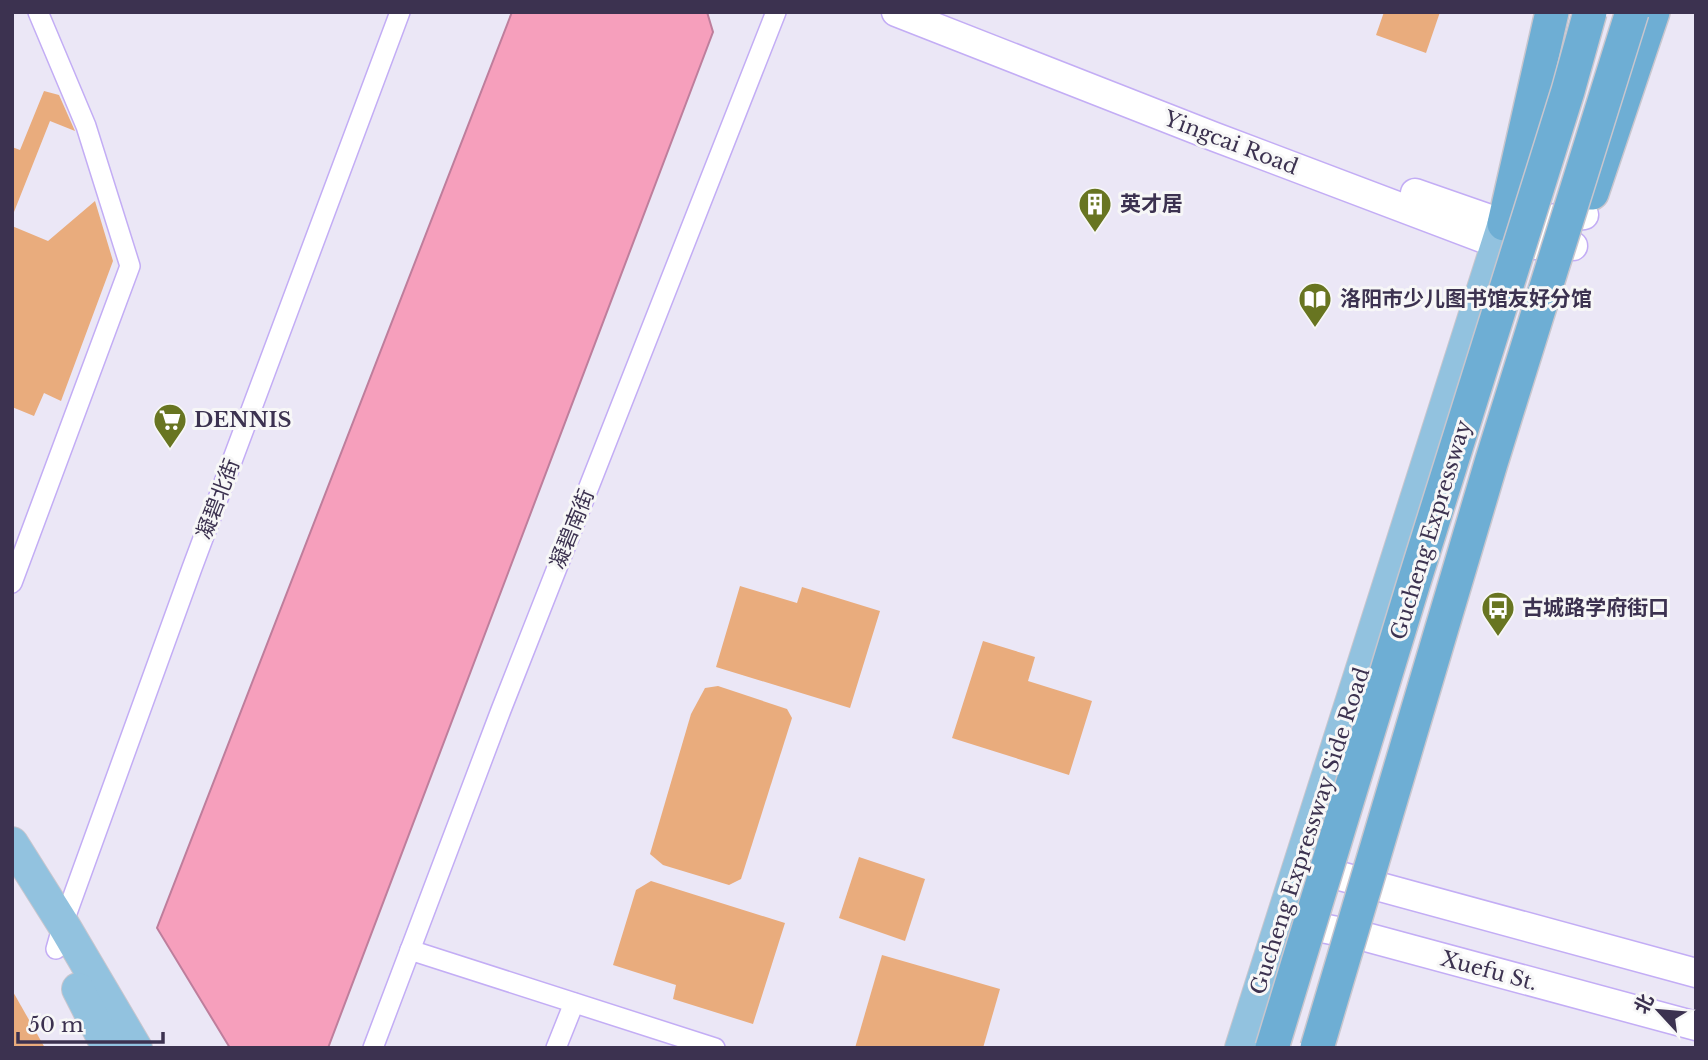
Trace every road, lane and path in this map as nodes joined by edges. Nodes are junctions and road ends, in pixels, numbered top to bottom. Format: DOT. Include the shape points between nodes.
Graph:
graph roads {
  1 [pos="38,12"];
  2 [pos="400,12"];
  3 [pos="776,12"];
  4 [pos="896,12"];
  5 [pos="932,12"];
  6 [pos="1537,12"];
  7 [pos="1552,12"];
  8 [pos="1569,12"];
  9 [pos="1590,12"];
  10 [pos="1632,12"];
  11 [pos="1647,12"];
  12 [pos="1653,12"];
  13 [pos="1664,12"];
  14 [pos="1584,215"];
  15 [pos="1501,234"];
  16 [pos="1573,246"];
  17 [pos="21,540"];
  18 [pos="12,583"];
  19 [pos="12,843"];
  20 [pos="1300,865"];
  21 [pos="12,884"];
  22 [pos="1381,887"];
  23 [pos="1282,920"];
  24 [pos="60,936"];
  25 [pos="1366,937"];
  26 [pos="410,950"];
  27 [pos="1696,973"];
  28 [pos="93,996"];
  29 [pos="574,1003"];
  30 [pos="1696,1026"];
  31 [pos="97,1048"];
  32 [pos="108,1048"];
  33 [pos="136,1048"];
  34 [pos="148,1048"];
  35 [pos="373,1048"];
  36 [pos="556,1048"];
  37 [pos="715,1048"];
  38 [pos="1241,1048"];
  39 [pos="1272,1048"];
  40 [pos="1317,1048"];
  41 [pos="1332,1048"];
  1 -- 17 [label="street" via="86,126 130,266"];
  2 -- 24 [label="street, 凝碧北街"];
  3 -- 26 [label="street, 凝碧南街"];
  4 -- 15 [label="main road, Yingcai Road" via="1240,146"];
  5 -- 15 [label="main road, Yingcai Road"];
  6 -- 15 [label="street"];
  7 -- 15 [label="highway"];
  8 -- 15 [label="main road, Gucheng Expressway Side Road"];
  9 -- 39 [label="highway, Gucheng Expressway, bridge"];
  10 -- 40 [label="highway, Gucheng Expressway, bridge" via="1491,463"];
  11 -- 14 [label="main road"];
  12 -- 14 [label="highway"];
  13 -- 14 [label="street"];
  14 -- 15 [label="main road, Yingcai Road"];
  14 -- 16 [label="main road"];
  15 -- 16 [label="main road, Yingcai Road"];
  15 -- 20 [label="main road, Gucheng Expressway Side Road"];
  16 -- 22 [label="main road"];
  17 -- 18 [label="street"];
  19 -- 24 [label="main road"];
  20 -- 22 [label="main road"];
  20 -- 23 [label="main road, Gucheng Expressway Side Road"];
  21 -- 24 [label="main road"];
  22 -- 25 [label="main road"];
  22 -- 27 [label="main road"];
  23 -- 25 [label="main road, Xuefu St."];
  23 -- 38 [label="main road, Gucheng Expressway Side Road"];
  24 -- 28 [label="main road"];
  25 -- 30 [label="main road, Xuefu St."];
  25 -- 41 [label="main road"];
  26 -- 29 [label="street"];
  26 -- 35 [label="street, 凝碧南街"];
  28 -- 31 [label="main road"];
  28 -- 32 [label="main road"];
  28 -- 33 [label="main road"];
  28 -- 34 [label="main road"];
  29 -- 36 [label="street"];
  29 -- 37 [label="street"];
}
